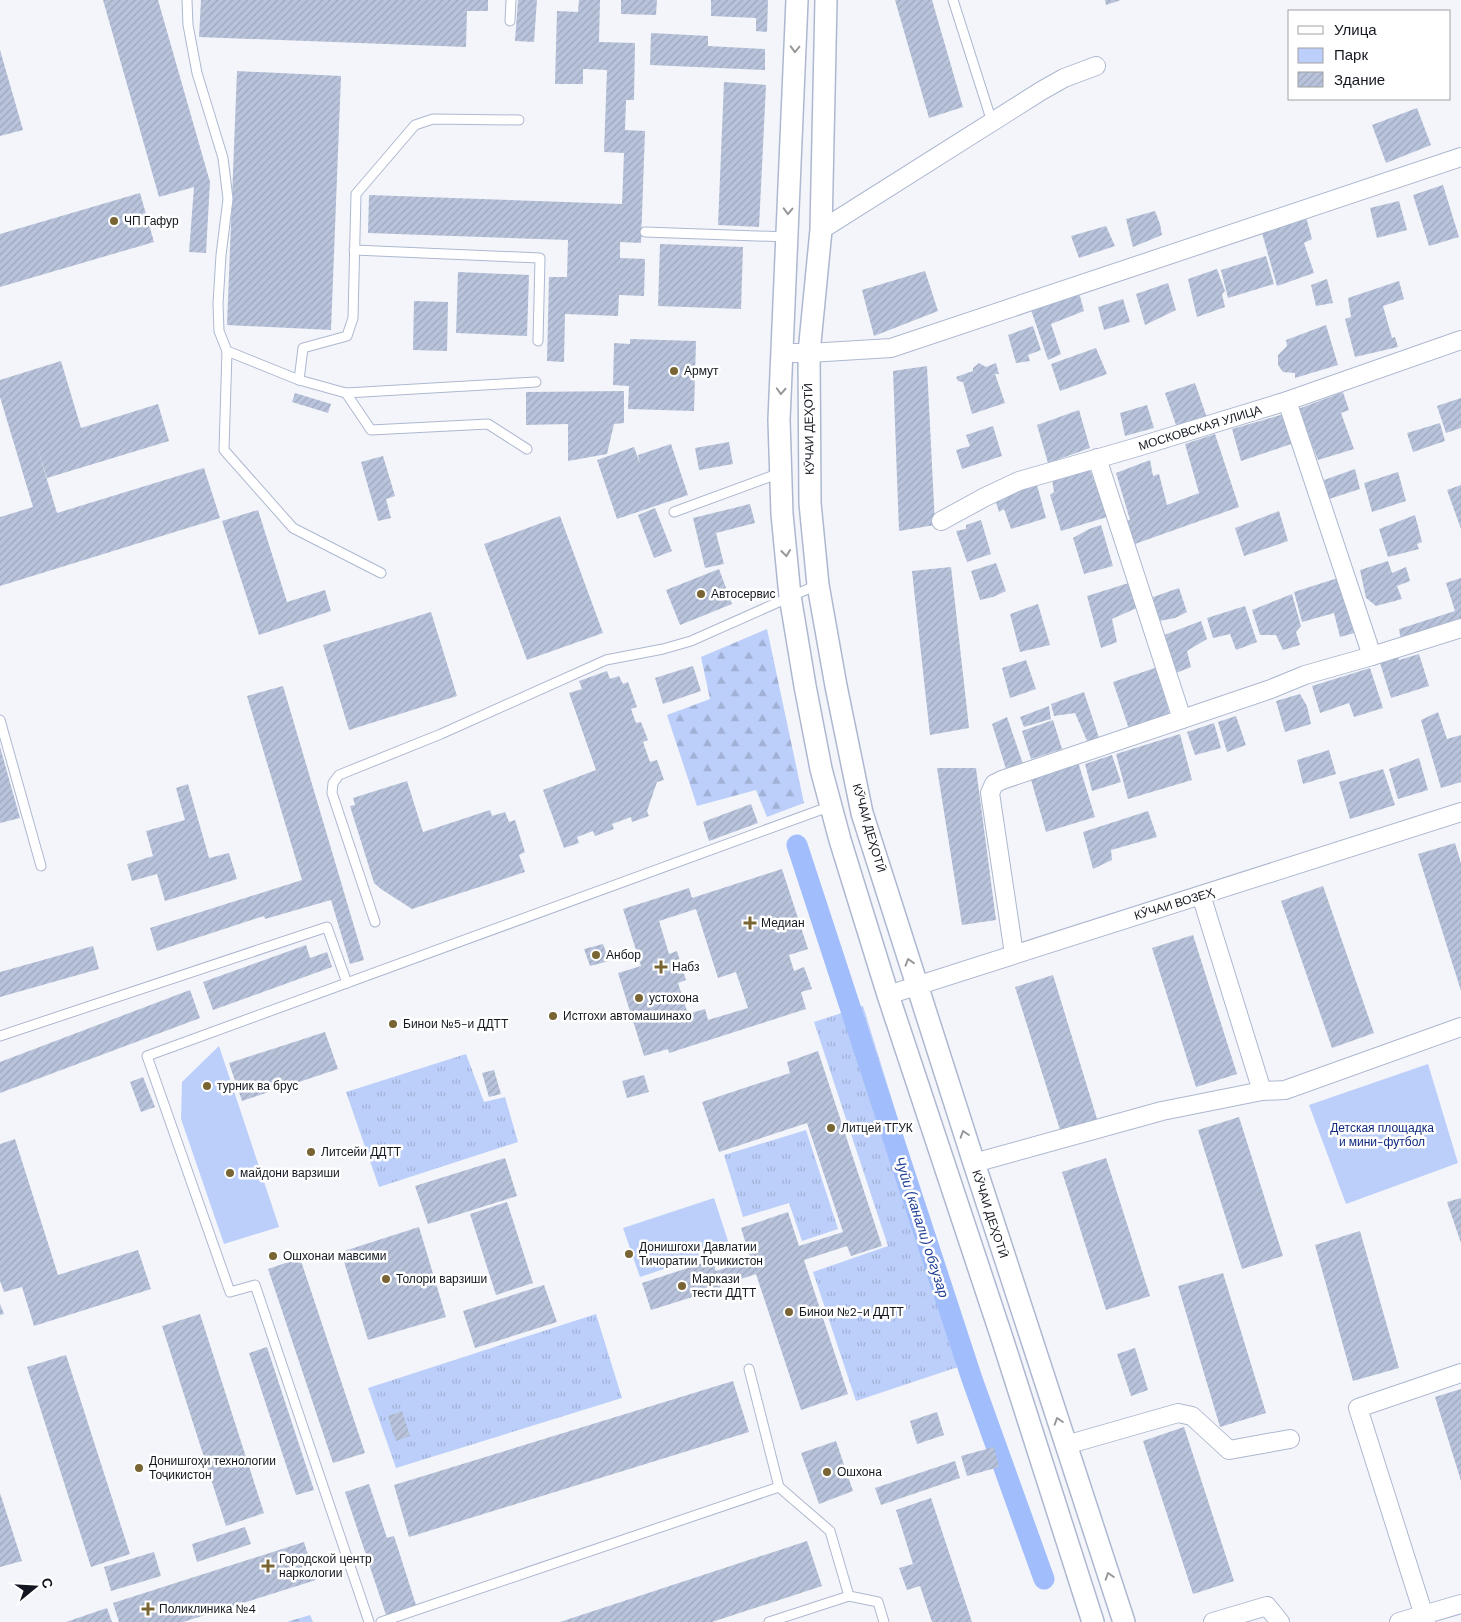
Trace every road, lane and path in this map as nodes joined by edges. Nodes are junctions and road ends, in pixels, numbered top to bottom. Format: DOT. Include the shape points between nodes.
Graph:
graph roads {
  1 [pos="187,0"];
  2 [pos="511,0"];
  3 [pos="797,0"];
  4 [pos="826,0"];
  5 [pos="953,0"];
  6 [pos="510,22"];
  7 [pos="1096,66"];
  8 [pos="518,120"];
  9 [pos="992,122"];
  10 [pos="1461,157"];
  11 [pos="821,230"];
  12 [pos="645,232"];
  13 [pos="787,238"];
  14 [pos="354,250"];
  15 [pos="1461,340"];
  16 [pos="538,341"];
  17 [pos="227,351"];
  18 [pos="783,353"];
  19 [pos="809,353"];
  20 [pos="298,380"];
  21 [pos="536,382"];
  22 [pos="346,393"];
  23 [pos="1287,401"];
  24 [pos="527,449"];
  25 [pos="1097,458"];
  26 [pos="781,473"];
  27 [pos="674,512"];
  28 [pos="941,521"];
  29 [pos="381,573"];
  30 [pos="818,585"];
  31 [pos="790,596"];
  32 [pos="1461,628"];
  33 [pos="1372,656"];
  34 [pos="1182,719"];
  35 [pos="0,720"];
  36 [pos="832,806"];
  37 [pos="1461,812"];
  38 [pos="41,866"];
  39 [pos="1202,895"];
  40 [pos="375,922"];
  41 [pos="1014,954"];
  42 [pos="347,983"];
  43 [pos="917,986"];
  44 [pos="888,995"];
  45 [pos="1461,1027"];
  46 [pos="0,1036"];
  47 [pos="1262,1091"];
  48 [pos="974,1163"];
  49 [pos="749,1369"];
  50 [pos="1461,1373"];
  51 [pos="1290,1439"];
  52 [pos="1066,1445"];
  53 [pos="779,1487"];
  54 [pos="849,1596"];
  55 [pos="1461,1604"];
  56 [pos="1425,1618"];
  57 [pos="369,1622"];
  58 [pos="381,1622"];
  59 [pos="769,1622"];
  60 [pos="884,1622"];
  61 [pos="1093,1622"];
  62 [pos="1124,1622"];
  63 [pos="1213,1622"];
  64 [pos="1280,1622"];
  65 [pos="1399,1622"];
  1 -- 17 [label="lane" via="197,73 223,158 228,199 218,304 219,331"];
  2 -- 6 [label="lane"];
  3 -- 13 [label="street, one-way"];
  4 -- 11 [label="street, КӮЧАИ ДЕҲОТӢ"];
  5 -- 9 [label="lane"];
  7 -- 9 [label="street" via="1064,78"];
  8 -- 14 [label="lane" via="433,119 415,124 356,194"];
  9 -- 11 [label="street"];
  10 -- 19 [label="street" via="891,348"];
  11 -- 19 [label="street, КӮЧАИ ДЕҲОТӢ"];
  12 -- 13 [label="lane"];
  13 -- 18 [label="street"];
  14 -- 16 [label="lane" via="540,258"];
  14 -- 20 [label="lane" via="353,318 347,336 303,348"];
  15 -- 23 [label="street, МОСКОВСКАЯ УЛИЦА"];
  17 -- 20 [label="lane"];
  17 -- 29 [label="lane" via="224,450 292,528"];
  18 -- 19 [label="street"];
  18 -- 26 [label="street, one-way" via="779,420"];
  19 -- 30 [label="street, КӮЧАИ ДЕҲОТӢ" via="810,503"];
  20 -- 22 [label="lane"];
  21 -- 22 [label="lane"];
  22 -- 24 [label="lane" via="371,430 488,424"];
  23 -- 25 [label="street, МОСКОВСКАЯ УЛИЦА"];
  23 -- 33 [label="street"];
  25 -- 28 [label="street, МОСКОВСКАЯ УЛИЦА" via="1019,481"];
  25 -- 34 [label="street"];
  26 -- 27 [label="lane"];
  26 -- 31 [label="street, one-way"];
  30 -- 31 [label="lane"];
  43 -- 30 [label="street, КӮЧАИ ДЕҲОТӢ, one-way" via="862,813"];
  31 -- 36 [label="street" via="821,769"];
  31 -- 40 [label="lane" via="691,641 663,650 606,660 441,734 339,775 333,783 332,793"];
  32 -- 33 [label="street"];
  33 -- 34 [label="street" via="1305,675"];
  34 -- 41 [label="street" via="994,784 990,793"];
  35 -- 38 [label="lane"];
  36 -- 42 [label="lane"];
  36 -- 44 [label="street"];
  37 -- 39 [label="street, КӮЧАИ ВОЗЕҲ"];
  39 -- 41 [label="street, КӮЧАИ ВОЗЕҲ"];
  39 -- 47 [label="street"];
  41 -- 43 [label="street, КӮЧАИ ВОЗЕҲ"];
  42 -- 46 [label="lane" via="327,927"];
  42 -- 57 [label="lane" via="147,1056 230,1292 255,1285"];
  43 -- 44 [label="street, КӮЧАИ ВОЗЕҲ"];
  48 -- 43 [label="street, КӮЧАИ ДЕҲОТӢ, one-way"];
  44 -- 61 [label="street"];
  45 -- 47 [label="street" via="1285,1090"];
  47 -- 48 [label="street" via="1162,1111"];
  52 -- 48 [label="street, КӮЧАИ ДЕҲОТӢ, one-way"];
  49 -- 53 [label="lane"];
  50 -- 56 [label="street" via="1358,1408"];
  51 -- 52 [label="street" via="1229,1450 1192,1416 1178,1413"];
  62 -- 52 [label="street, КӮЧАИ ДЕҲОТӢ, one-way"];
  53 -- 54 [label="lane" via="830,1531"];
  53 -- 58 [label="lane"];
  54 -- 59 [label="lane"];
  54 -- 60 [label="lane" via="878,1602"];
  55 -- 56 [label="street"];
  56 -- 65 [label="street"];
  63 -- 64 [label="street" via="1267,1606"];
}
